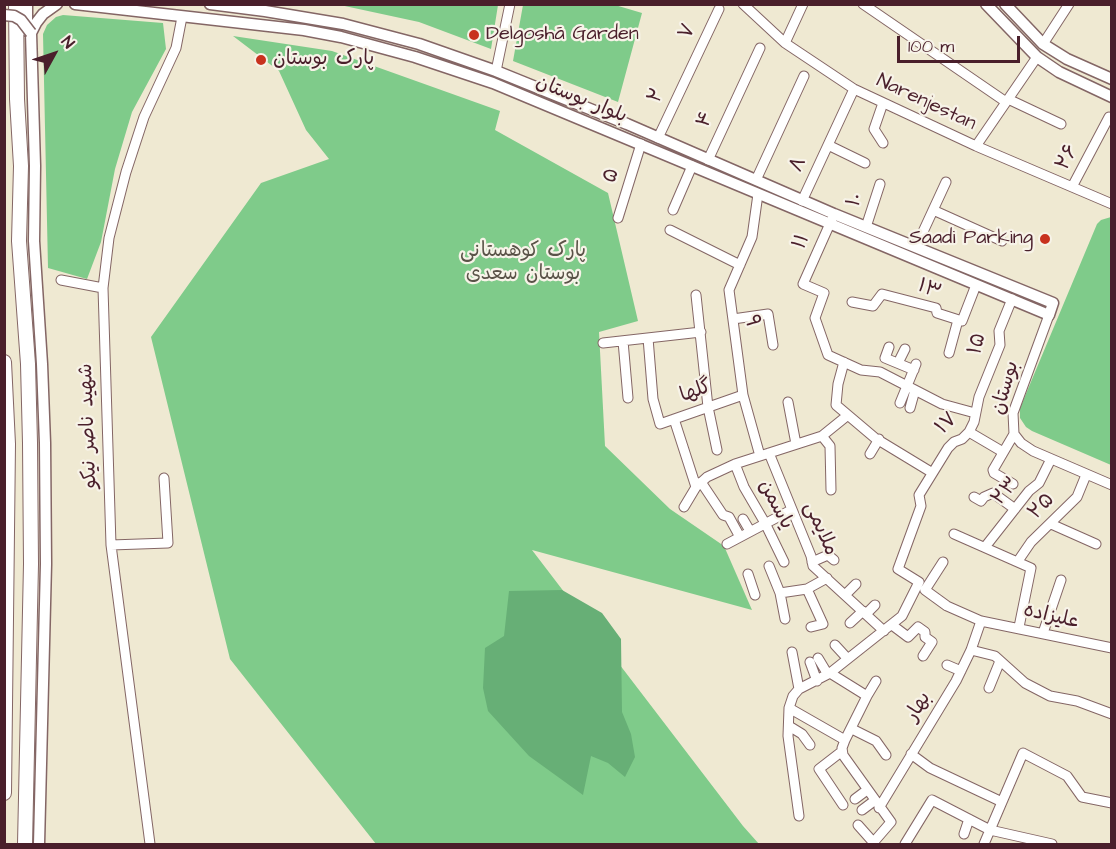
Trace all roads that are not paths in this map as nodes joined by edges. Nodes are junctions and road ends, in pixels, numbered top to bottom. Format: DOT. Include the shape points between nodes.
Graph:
graph roads {
  1 [pos="16,4"];
  2 [pos="27,4"];
  3 [pos="57,4"];
  4 [pos="75,4"];
  5 [pos="210,4"];
  6 [pos="510,4"];
  7 [pos="744,4"];
  8 [pos="803,4"];
  9 [pos="863,4"];
  10 [pos="986,4"];
  11 [pos="1005,4"];
  12 [pos="1069,4"];
  13 [pos="719,9"];
  14 [pos="4,15"];
  15 [pos="182,17"];
  16 [pos="343,24"];
  17 [pos="31,33"];
  18 [pos="340,37"];
  19 [pos="785,44"];
  20 [pos="1043,44"];
  21 [pos="760,48"];
  22 [pos="1037,57"];
  23 [pos="690,70"];
  24 [pos="496,71"];
  25 [pos="804,76"];
  26 [pos="1112,79"];
  27 [pos="493,83"];
  28 [pos="854,89"];
  29 [pos="1112,97"];
  30 [pos="17,99"];
  31 [pos="1007,101"];
  32 [pos="883,103"];
  33 [pos="1109,117"];
  34 [pos="627,124"];
  35 [pos="1060,124"];
  36 [pos="623,137"];
  37 [pos="658,138"];
  38 [pos="883,143"];
  39 [pos="641,144"];
  40 [pos="828,145"];
  41 [pos="976,146"];
  42 [pos="708,160"];
  43 [pos="865,163"];
  44 [pos="692,166"];
  45 [pos="756,180"];
  46 [pos="946,182"];
  47 [pos="880,184"];
  48 [pos="1072,187"];
  49 [pos="758,194"];
  50 [pos="802,201"];
  51 [pos="1112,204"];
  52 [pos="673,210"];
  53 [pos="933,210"];
  54 [pos="618,218"];
  55 [pos="832,219"];
  56 [pos="866,227"];
  57 [pos="670,230"];
  58 [pos="1002,241"];
  59 [pos="916,248"];
  60 [pos="740,265"];
  61 [pos="62,280"];
  62 [pos="975,285"];
  63 [pos="103,288"];
  64 [pos="696,295"];
  65 [pos="1012,299"];
  66 [pos="852,302"];
  67 [pos="1049,315"];
  68 [pos="733,319"];
  69 [pos="958,320"];
  70 [pos="701,332"];
  71 [pos="648,338"];
  72 [pos="623,341"];
  73 [pos="603,343"];
  74 [pos="773,345"];
  75 [pos="889,347"];
  76 [pos="905,349"];
  77 [pos="949,353"];
  78 [pos="4,362"];
  79 [pos="844,362"];
  80 [pos="898,363"];
  81 [pos="28,364"];
  82 [pos="42,364"];
  83 [pos="911,388"];
  84 [pos="743,395"];
  85 [pos="628,398"];
  86 [pos="979,398"];
  87 [pos="788,402"];
  88 [pos="937,402"];
  89 [pos="900,403"];
  90 [pos="708,407"];
  91 [pos="910,408"];
  92 [pos="975,412"];
  93 [pos="933,413"];
  94 [pos="848,415"];
  95 [pos="674,419"];
  96 [pos="969,432"];
  97 [pos="1014,434"];
  98 [pos="822,436"];
  99 [pos="879,440"];
  100 [pos="796,444"];
  101 [pos="717,450"];
  102 [pos="1003,452"];
  103 [pos="765,454"];
  104 [pos="870,454"];
  105 [pos="1051,459"];
  106 [pos="735,464"];
  107 [pos="931,472"];
  108 [pos="1086,475"];
  109 [pos="164,478"];
  110 [pos="1012,484"];
  111 [pos="699,485"];
  112 [pos="1112,485"];
  113 [pos="831,489"];
  114 [pos="974,497"];
  115 [pos="684,507"];
  116 [pos="1015,508"];
  117 [pos="791,510"];
  118 [pos="744,519"];
  119 [pos="765,523"];
  120 [pos="1051,524"];
  121 [pos="750,531"];
  122 [pos="954,534"];
  123 [pos="740,537"];
  124 [pos="727,544"];
  125 [pos="1096,544"];
  126 [pos="111,545"];
  127 [pos="985,547"];
  128 [pos="834,560"];
  129 [pos="1018,561"];
  130 [pos="784,562"];
  131 [pos="812,562"];
  132 [pos="943,562"];
  133 [pos="769,566"];
  134 [pos="748,574"];
  135 [pos="5,577"];
  136 [pos="827,578"];
  137 [pos="1061,580"];
  138 [pos="856,584"];
  139 [pos="807,589"];
  140 [pos="780,594"];
  141 [pos="755,595"];
  142 [pos="845,595"];
  143 [pos="875,605"];
  144 [pos="864,613"];
  145 [pos="785,619"];
  146 [pos="981,621"];
  147 [pos="850,623"];
  148 [pos="811,627"];
  149 [pos="1019,627"];
  150 [pos="888,628"];
  151 [pos="1043,633"];
  152 [pos="835,645"];
  153 [pos="1110,645"];
  154 [pos="971,650"];
  155 [pos="792,652"];
  156 [pos="923,656"];
  157 [pos="847,658"];
  158 [pos="1000,661"];
  159 [pos="947,665"];
  160 [pos="961,671"];
  161 [pos="829,673"];
  162 [pos="817,681"];
  163 [pos="876,681"];
  164 [pos="989,688"];
  165 [pos="799,689"];
  166 [pos="867,696"];
  167 [pos="789,708"];
  168 [pos="1112,714"];
  169 [pos="789,726"];
  170 [pos="852,729"];
  171 [pos="845,740"];
  172 [pos="810,745"];
  173 [pos="841,752"];
  174 [pos="6,753"];
  175 [pos="28,754"];
  176 [pos="911,754"];
  177 [pos="886,755"];
  178 [pos="953,767"];
  179 [pos="948,777"];
  180 [pos="976,778"];
  181 [pos="971,788"];
  182 [pos="867,790"];
  183 [pos="1108,791"];
  184 [pos="4,793"];
  185 [pos="855,799"];
  186 [pos="1002,802"];
  187 [pos="1109,802"];
  188 [pos="877,804"];
  189 [pos="843,805"];
  190 [pos="862,810"];
  191 [pos="1097,810"];
  192 [pos="799,816"];
  193 [pos="969,819"];
  194 [pos="858,825"];
  195 [pos="990,830"];
  196 [pos="964,834"];
  197 [pos="25,844"];
  198 [pos="39,844"];
  199 [pos="150,844"];
  200 [pos="873,844"];
  201 [pos="905,844"];
  202 [pos="984,844"];
  203 [pos="1052,844"];
  1 -- 30 [label="highway"];
  2 -- 30 [label="main road" via="28,52"];
  3 -- 17 [label="main road" via="44,14"];
  4 -- 15 [label="main road, بلوار بوستان"];
  5 -- 16 [label="main road, بلوار بوستان"];
  6 -- 24 [label="street"];
  7 -- 19 [label="street, Narenjestan"];
  8 -- 19 [label="street"];
  9 -- 31 [label="street"];
  10 -- 22 [label="main road"];
  11 -- 20 [label="main road"];
  12 -- 20 [label="street"];
  13 -- 23 [label="street, ۷"];
  14 -- 17 [label="main road, bridge" via="21,20"];
  15 -- 18 [label="main road, بلوار بوستان"];
  15 -- 63 [label="street, شهید ناصر نیکو" via="176,48 144,117 126,172 109,238"];
  16 -- 18 [label="main road"];
  16 -- 24 [label="main road, بلوار بوستان" via="419,44"];
  17 -- 82 [label="main road" via="34,241"];
  18 -- 27 [label="main road, بلوار بوستان"];
  19 -- 28 [label="street, Narenjestan"];
  20 -- 26 [label="main road"];
  21 -- 42 [label="street, ۴"];
  22 -- 29 [label="main road"];
  22 -- 31 [label="street"];
  23 -- 37 [label="street, ۲"];
  24 -- 27 [label="main road"];
  24 -- 34 [label="main road, بلوار بوستان"];
  25 -- 45 [label="street"];
  27 -- 36 [label="main road, بلوار بوستان"];
  28 -- 32 [label="street, Narenjestan"];
  28 -- 40 [label="street"];
  30 -- 81 [label="highway" via="21,166 19,241"];
  31 -- 35 [label="street"];
  31 -- 41 [label="street"];
  32 -- 38 [label="street" via="874,129"];
  32 -- 41 [label="street, Narenjestan"];
  33 -- 48 [label="street, ۲۶"];
  34 -- 36 [label="main road"];
  34 -- 37 [label="main road, بلوار بوستان"];
  36 -- 39 [label="main road, بلوار بوستان"];
  37 -- 42 [label="main road, بلوار بوستان"];
  39 -- 44 [label="main road, بلوار بوستان"];
  39 -- 54 [label="street, ۵"];
  40 -- 43 [label="street"];
  40 -- 50 [label="street, ۸"];
  41 -- 48 [label="street, Narenjestan"];
  42 -- 45 [label="main road, بلوار بوستان"];
  44 -- 49 [label="main road, بلوار بوستان"];
  44 -- 52 [label="street"];
  45 -- 50 [label="main road, بلوار بوستان"];
  46 -- 53 [label="street"];
  47 -- 56 [label="street, ۱۰"];
  48 -- 51 [label="street, Narenjestan"];
  49 -- 55 [label="main road, بلوار بوستان"];
  49 -- 60 [label="street, ۹" via="752,237"];
  50 -- 55 [label="main road, بلوار بوستان"];
  53 -- 58 [label="street"];
  53 -- 59 [label="street"];
  55 -- 56 [label="main road, بلوار بوستان"];
  55 -- 62 [label="main road, بلوار بوستان"];
  55 -- 79 [label="street, ۱۱" via="803,285 824,293 815,318 828,355"];
  56 -- 59 [label="main road, بلوار بوستان"];
  57 -- 60 [label="street"];
  59 -- 67 [label="main road, بلوار بوستان" via="1053,303"];
  60 -- 68 [label="street, ۹" via="729,290"];
  61 -- 63 [label="street"];
  62 -- 65 [label="main road, بلوار بوستان"];
  62 -- 69 [label="street, ۱۳" via="962,321"];
  63 -- 126 [label="street, شهید ناصر نیکو"];
  64 -- 70 [label="street"];
  65 -- 67 [label="main road, بلوار بوستان"];
  65 -- 86 [label="street, ۱۵" via="999,331 1000,345"];
  66 -- 69 [label="street, ۱۳" via="873,306 882,294 936,308 937,313"];
  67 -- 97 [label="street, بوستان" via="1013,413"];
  68 -- 74 [label="street" via="768,314"];
  68 -- 84 [label="street, ۹"];
  69 -- 77 [label="street"];
  70 -- 71 [label="street"];
  70 -- 90 [label="street"];
  71 -- 72 [label="street"];
  71 -- 95 [label="street, گلها" via="653,399 660,424"];
  72 -- 73 [label="street"];
  72 -- 85 [label="street"];
  75 -- 80 [label="street" via="885,358"];
  76 -- 80 [label="street"];
  78 -- 135 [label="highway" via="8,444"];
  79 -- 83 [label="street" via="861,370 880,372"];
  79 -- 94 [label="street" via="836,405"];
  80 -- 83 [label="street" via="915,367"];
  81 -- 82 [label="highway"];
  81 -- 175 [label="highway"];
  82 -- 198 [label="main road" via="46,564"];
  83 -- 88 [label="street"];
  83 -- 89 [label="street"];
  83 -- 91 [label="street"];
  84 -- 90 [label="street, گلها"];
  84 -- 103 [label="street, ۹"];
  86 -- 92 [label="street, ۱۷"];
  87 -- 100 [label="street"];
  88 -- 92 [label="street"];
  88 -- 93 [label="street"];
  90 -- 95 [label="street, گلها"];
  90 -- 101 [label="street"];
  92 -- 96 [label="street, ۱۷"];
  94 -- 98 [label="street"];
  94 -- 99 [label="street"];
  95 -- 111 [label="street"];
  96 -- 102 [label="street"];
  96 -- 107 [label="street, ۱۷" via="954,442"];
  97 -- 102 [label="street"];
  97 -- 105 [label="street, بوستان" via="1021,443"];
  98 -- 100 [label="street"];
  98 -- 113 [label="street" via="830,446"];
  99 -- 104 [label="street"];
  99 -- 107 [label="street"];
  100 -- 103 [label="street"];
  102 -- 110 [label="street" via="994,473"];
  103 -- 106 [label="street"];
  103 -- 117 [label="street, ملایمی"];
  105 -- 108 [label="street, بوستان"];
  105 -- 116 [label="street, ۲۳" via="1039,483"];
  106 -- 111 [label="street"];
  106 -- 119 [label="street, یاسمن"];
  107 -- 150 [label="street, ۱۷" via="919,495 921,506 898,569 919,582 902,616"];
  108 -- 112 [label="street, بوستان"];
  108 -- 120 [label="street, ۲۵" via="1077,497"];
  109 -- 126 [label="street" via="168,543"];
  111 -- 115 [label="street"];
  111 -- 123 [label="street" via="723,515 729,517"];
  114 -- 116 [label="street" via="981,501 993,493"];
  116 -- 127 [label="street, ۲۳"];
  117 -- 119 [label="street"];
  117 -- 131 [label="street, ملایمی"];
  118 -- 121 [label="street"];
  119 -- 121 [label="street"];
  119 -- 130 [label="street, یاسمن"];
  120 -- 125 [label="street"];
  120 -- 129 [label="street, ۲۵"];
  121 -- 123 [label="street"];
  122 -- 127 [label="street"];
  123 -- 124 [label="street"];
  126 -- 199 [label="street, شهید ناصر نیکو"];
  127 -- 129 [label="street"];
  128 -- 131 [label="street" via="828,555"];
  129 -- 149 [label="street" via="1031,568"];
  131 -- 136 [label="street, ملایمی"];
  132 -- 146 [label="street, علیزاده" via="925,590 947,606"];
  133 -- 140 [label="street"];
  134 -- 141 [label="street"];
  135 -- 174 [label="highway"];
  136 -- 139 [label="street"];
  136 -- 142 [label="street, ملایمی"];
  137 -- 151 [label="street"];
  138 -- 142 [label="street"];
  139 -- 140 [label="street"];
  139 -- 148 [label="street" via="823,624"];
  140 -- 145 [label="street"];
  142 -- 144 [label="street, ملایمی"];
  143 -- 144 [label="street"];
  144 -- 147 [label="street"];
  144 -- 150 [label="street, ملایمی"];
  146 -- 149 [label="street, علیزاده"];
  146 -- 154 [label="street, بهار"];
  149 -- 151 [label="street, علیزاده"];
  150 -- 156 [label="street, ملایمی" via="907,641 918,627 925,632 925,638 932,642"];
  150 -- 157 [label="street"];
  151 -- 153 [label="street, علیزاده"];
  152 -- 157 [label="street"];
  154 -- 158 [label="street"];
  154 -- 160 [label="street, بهار"];
  155 -- 165 [label="street"];
  157 -- 161 [label="street"];
  158 -- 164 [label="street"];
  158 -- 168 [label="street" via="1025,683 1050,696"];
  159 -- 160 [label="street"];
  160 -- 176 [label="street, بهار"];
  161 -- 162 [label="street"];
  161 -- 162 [label="street" via="814,660"];
  161 -- 166 [label="street"];
  162 -- 165 [label="street"];
  163 -- 166 [label="street"];
  165 -- 167 [label="street"];
  166 -- 170 [label="street"];
  167 -- 169 [label="street"];
  167 -- 171 [label="street"];
  169 -- 172 [label="street"];
  169 -- 192 [label="street"];
  170 -- 171 [label="street"];
  170 -- 177 [label="street" via="876,741"];
  171 -- 173 [label="street"];
  173 -- 182 [label="street"];
  173 -- 189 [label="street" via="819,769"];
  174 -- 175 [label="highway"];
  174 -- 184 [label="highway"];
  175 -- 197 [label="highway"];
  176 -- 179 [label="street"];
  176 -- 188 [label="street, بهار"];
  178 -- 179 [label="street"];
  179 -- 181 [label="street"];
  180 -- 181 [label="street"];
  181 -- 186 [label="street"];
  182 -- 185 [label="street"];
  182 -- 188 [label="street"];
  183 -- 187 [label="street"];
  186 -- 187 [label="street" via="1023,753 1067,776 1082,797"];
  186 -- 195 [label="street"];
  187 -- 191 [label="street"];
  188 -- 190 [label="street"];
  188 -- 200 [label="street" via="891,822"];
  193 -- 195 [label="street"];
  193 -- 196 [label="street"];
  193 -- 201 [label="street" via="932,800"];
  194 -- 200 [label="street"];
  195 -- 202 [label="street"];
  195 -- 203 [label="street"];
}
